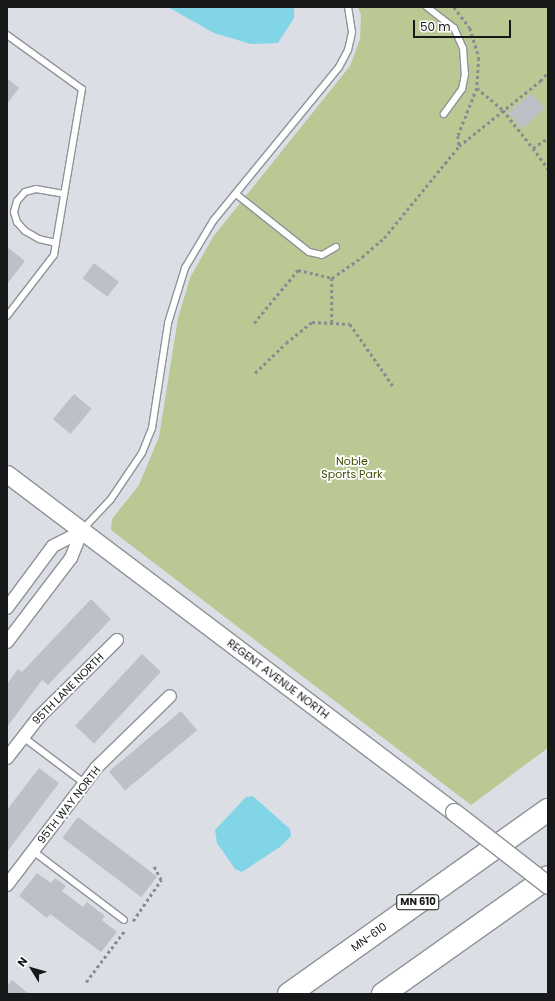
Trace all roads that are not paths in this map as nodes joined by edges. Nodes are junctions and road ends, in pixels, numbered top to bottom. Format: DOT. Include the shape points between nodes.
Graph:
graph roads {
  1 [pos="348,7"];
  2 [pos="427,7"];
  3 [pos="7,35"];
  4 [pos="444,114"];
  5 [pos="64,194"];
  6 [pos="236,194"];
  7 [pos="56,243"];
  8 [pos="336,247"];
  9 [pos="7,316"];
  10 [pos="7,474"];
  11 [pos="82,531"];
  12 [pos="7,608"];
  13 [pos="117,640"];
  14 [pos="7,642"];
  15 [pos="170,696"];
  16 [pos="23,737"];
  17 [pos="7,758"];
  18 [pos="84,783"];
  19 [pos="548,810"];
  20 [pos="32,851"];
  21 [pos="548,877"];
  22 [pos="7,885"];
  23 [pos="548,885"];
  24 [pos="124,920"];
  25 [pos="289,994"];
  26 [pos="383,994"];
  1 -- 6 [label="lane" via="352,32 348,50 339,67"];
  2 -- 4 [label="lane" via="454,28 463,48 465,74 462,89"];
  3 -- 5 [label="lane" via="82,89"];
  5 -- 7 [label="lane"];
  5 -- 7 [label="lane" via="36,189 26,192 16,200 14,212 17,222 25,231 39,239"];
  6 -- 8 [label="lane" via="309,252 322,255"];
  6 -- 11 [label="lane" via="196,247 175,295 152,428 142,453 111,500"];
  7 -- 9 [label="lane" via="54,254"];
  10 -- 11 [label="street, REGENT AVENUE NORTH"];
  11 -- 12 [label="street" via="53,546"];
  11 -- 14 [label="street" via="71,558"];
  11 -- 23 [label="street, REGENT AVENUE NORTH, bridge"];
  13 -- 16 [label="street, 95TH LANE NORTH" via="38,718"];
  15 -- 18 [label="street, 95TH WAY NORTH"];
  16 -- 17 [label="street, 95TH LANE NORTH"];
  16 -- 18 [label="lane"];
  18 -- 20 [label="street, 95TH WAY NORTH"];
  19 -- 25 [label="highway, MN-610 / MN 610"];
  20 -- 22 [label="street, 95TH WAY NORTH"];
  20 -- 24 [label="lane"];
  21 -- 26 [label="highway"];
}
